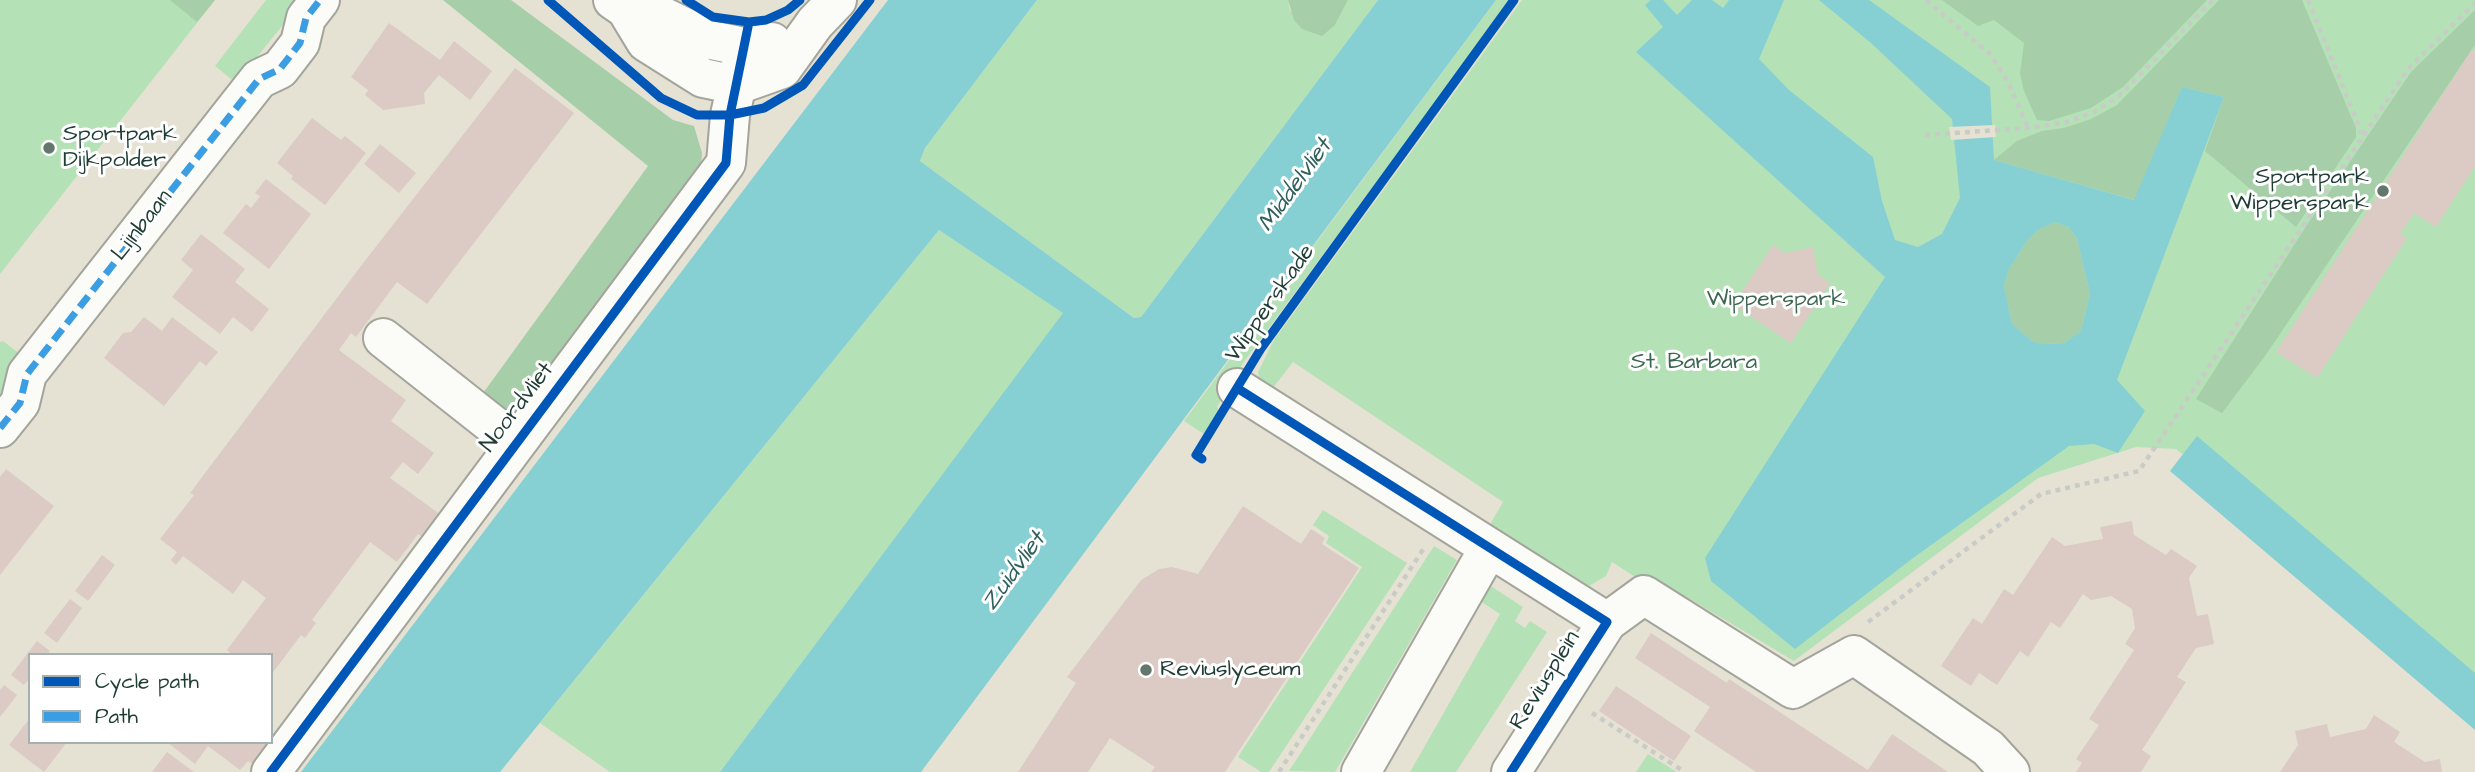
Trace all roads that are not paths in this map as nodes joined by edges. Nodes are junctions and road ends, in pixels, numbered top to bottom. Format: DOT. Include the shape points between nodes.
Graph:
graph roads {
  1 [pos="320,0"];
  2 [pos="620,5"];
  3 [pos="826,11"];
  4 [pos="745,47"];
  5 [pos="737,85"];
  6 [pos="383,338"];
  7 [pos="1237,388"];
  8 [pos="0,428"];
  9 [pos="516,443"];
  10 [pos="1489,548"];
  11 [pos="1607,622"];
  12 [pos="271,772"];
  13 [pos="1361,772"];
  14 [pos="1511,772"];
  15 [pos="2010,772"];
  1 -- 8 [label="street, Lijnbaan" via="306,18 300,43 279,69 259,79 27,374 20,403"];
  2 -- 4 [label="street" via="664,17 711,40"];
  2 -- 5 [label="street" via="646,42 703,78"];
  3 -- 4 [label="street" via="770,42"];
  3 -- 5 [label="street" via="782,69"];
  4 -- 5 [label="street, Noordvliet"];
  5 -- 9 [label="street, Noordvliet" via="726,163"];
  6 -- 9 [label="street"];
  7 -- 10 [label="street, Wipperskade"];
  9 -- 12 [label="street, Noordvliet"];
  10 -- 11 [label="street, Reviusplein"];
  10 -- 13 [label="street"];
  11 -- 14 [label="street, Reviusplein"];
  11 -- 15 [label="street" via="1644,595 1793,690 1854,655 1988,748"];
}
